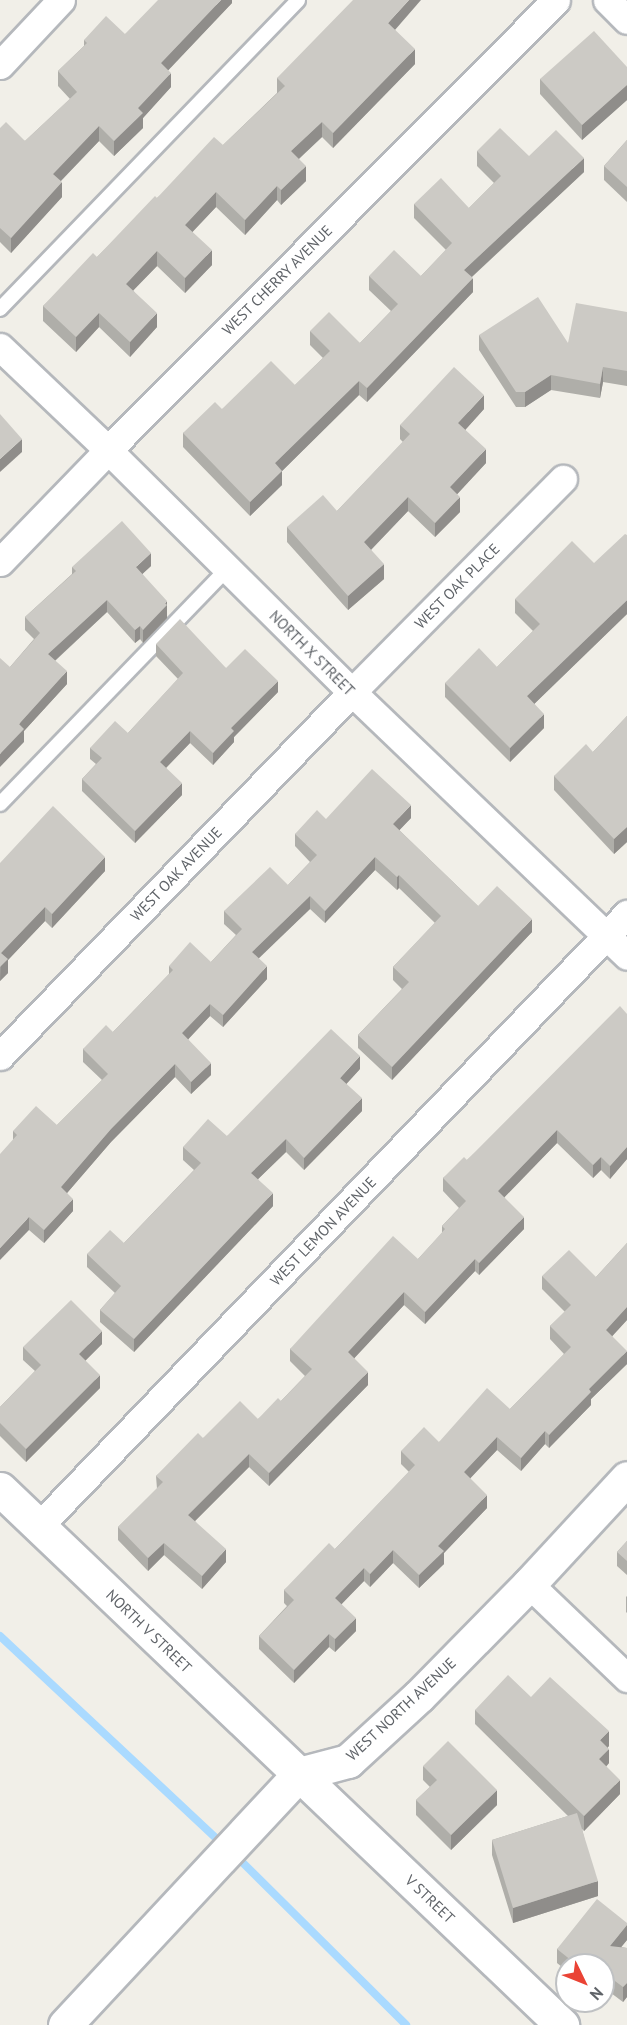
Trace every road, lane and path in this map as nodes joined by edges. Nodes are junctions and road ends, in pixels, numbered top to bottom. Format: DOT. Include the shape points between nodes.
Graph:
graph roads {
  1 [pos="61,0"];
  2 [pos="298,0"];
  3 [pos="556,0"];
  4 [pos="608,0"];
  5 [pos="627,20"];
  6 [pos="0,65"];
  7 [pos="0,309"];
  8 [pos="0,347"];
  9 [pos="108,450"];
  10 [pos="563,479"];
  11 [pos="0,562"];
  12 [pos="228,568"];
  13 [pos="352,692"];
  14 [pos="0,804"];
  15 [pos="627,914"];
  16 [pos="606,936"];
  17 [pos="627,956"];
  18 [pos="0,1056"];
  19 [pos="627,1479"];
  20 [pos="0,1489"];
  21 [pos="39,1526"];
  22 [pos="529,1584"];
  23 [pos="627,1678"];
  24 [pos="299,1774"];
  25 [pos="65,2025"];
  26 [pos="562,2025"];
  1 -- 6 [label="street"];
  2 -- 7 [label="lane"];
  3 -- 9 [label="street, WEST CHERRY AVENUE"];
  4 -- 5 [label="street"];
  8 -- 9 [label="street, NORTH X STREET"];
  9 -- 11 [label="street, WEST CHERRY AVENUE"];
  9 -- 12 [label="street, NORTH X STREET"];
  10 -- 13 [label="street, WEST OAK PLACE"];
  12 -- 13 [label="street, NORTH X STREET"];
  12 -- 14 [label="lane"];
  13 -- 16 [label="street, NORTH X STREET"];
  13 -- 18 [label="street, WEST OAK AVENUE"];
  15 -- 16 [label="street, WEST LEMON AVENUE"];
  16 -- 17 [label="street, NORTH X STREET"];
  16 -- 21 [label="street, WEST LEMON AVENUE"];
  19 -- 22 [label="street, WEST NORTH AVENUE"];
  20 -- 21 [label="street, NORTH V STREET"];
  21 -- 24 [label="street, NORTH V STREET"];
  22 -- 23 [label="street"];
  22 -- 24 [label="street, WEST NORTH AVENUE" via="419,1696 348,1761"];
  24 -- 25 [label="street"];
  24 -- 26 [label="street, V STREET"];
}
